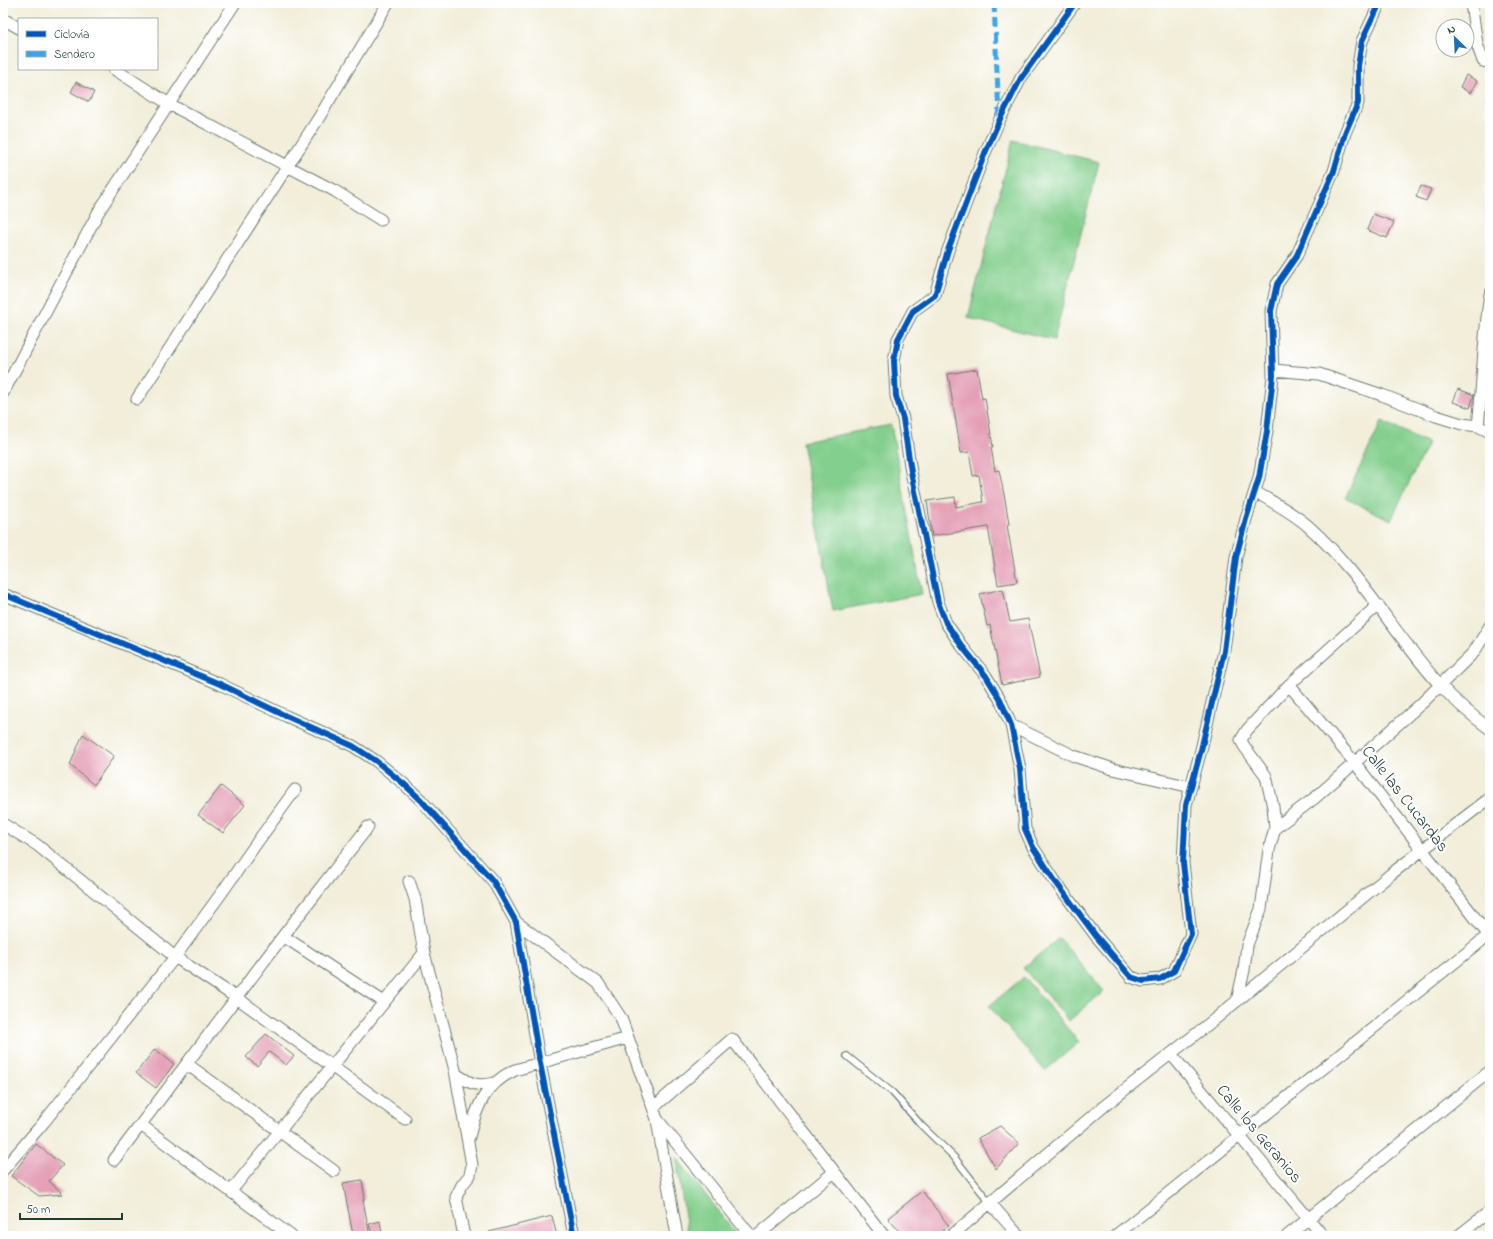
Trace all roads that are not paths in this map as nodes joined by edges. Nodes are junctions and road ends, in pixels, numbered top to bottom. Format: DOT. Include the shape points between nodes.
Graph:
graph roads {
  1 [pos="235,3"];
  2 [pos="388,3"];
  3 [pos="1075,3"];
  4 [pos="1380,3"];
  5 [pos="1472,3"];
  6 [pos="3,19"];
  7 [pos="18,27"];
  8 [pos="1490,64"];
  9 [pos="116,70"];
  10 [pos="169,104"];
  11 [pos="288,166"];
  12 [pos="381,220"];
  13 [pos="1490,294"];
  14 [pos="1273,370"];
  15 [pos="3,393"];
  16 [pos="137,399"];
  17 [pos="1478,426"];
  18 [pos="1490,432"];
  19 [pos="1255,492"];
  20 [pos="3,594"];
  21 [pos="1378,605"];
  22 [pos="1490,626"];
  23 [pos="1440,685"];
  24 [pos="1290,686"];
  25 [pos="1011,725"];
  26 [pos="1490,729"];
  27 [pos="1355,763"];
  28 [pos="1191,787"];
  29 [pos="295,790"];
  30 [pos="1490,798"];
  31 [pos="3,824"];
  32 [pos="368,828"];
  33 [pos="1275,828"];
  34 [pos="1424,850"];
  35 [pos="409,881"];
  36 [pos="516,922"];
  37 [pos="1490,935"];
  38 [pos="283,936"];
  39 [pos="424,953"];
  40 [pos="175,956"];
  41 [pos="236,998"];
  42 [pos="1237,1001"];
  43 [pos="384,1002"];
  44 [pos="628,1038"];
  45 [pos="1171,1054"];
  46 [pos="847,1056"];
  47 [pos="540,1063"];
  48 [pos="187,1064"];
  49 [pos="332,1067"];
  50 [pos="1490,1071"];
  51 [pos="456,1074"];
  52 [pos="494,1083"];
  53 [pos="653,1108"];
  54 [pos="405,1119"];
  55 [pos="657,1120"];
  56 [pos="141,1125"];
  57 [pos="280,1131"];
  58 [pos="1239,1136"];
  59 [pos="468,1143"];
  60 [pos="114,1160"];
  61 [pos="3,1170"];
  62 [pos="334,1171"];
  63 [pos="834,1172"];
  64 [pos="231,1192"];
  65 [pos="990,1203"];
  66 [pos="1490,1211"];
  67 [pos="1308,1219"];
  68 [pos="291,1236"];
  69 [pos="464,1236"];
  70 [pos="574,1236"];
  71 [pos="677,1236"];
  72 [pos="751,1236"];
  73 [pos="757,1236"];
  74 [pos="884,1236"];
  75 [pos="951,1236"];
  76 [pos="1019,1236"];
  77 [pos="1115,1236"];
  78 [pos="1287,1236"];
  79 [pos="1323,1236"];
  80 [pos="1458,1236"];
  1 -- 10 [label="street"];
  2 -- 11 [label="street"];
  3 -- 25 [label="street" via="1021,78 1000,119 948,250 935,295 913,311 898,339 894,361 896,396 903,419 911,472 938,602 946,623 986,676 1000,699"];
  4 -- 14 [label="street" via="1362,41 1358,66 1358,103 1345,133 1334,171 1297,255 1277,284 1271,311"];
  5 -- 8 [label="street" via="1477,44 1483,61"];
  6 -- 7 [label="street"];
  9 -- 10 [label="street"];
  10 -- 11 [label="street"];
  10 -- 15 [label="street" via="99,211"];
  11 -- 12 [label="street"];
  11 -- 16 [label="street"];
  13 -- 17 [label="street"];
  14 -- 17 [label="street" via="1318,374 1436,416"];
  14 -- 19 [label="street" via="1267,431"];
  17 -- 18 [label="street"];
  19 -- 21 [label="street" via="1308,526"];
  19 -- 28 [label="street" via="1236,557 1224,651"];
  20 -- 36 [label="street" via="220,684 353,746 376,761 421,800 493,881"];
  21 -- 23 [label="street"];
  21 -- 24 [label="street"];
  22 -- 23 [label="street" via="1474,652"];
  23 -- 26 [label="street" via="1472,716"];
  23 -- 27 [label="street"];
  24 -- 27 [label="street, Calle las Cucardas"];
  24 -- 33 [label="street" via="1247,730 1241,740 1266,776"];
  25 -- 28 [label="street" via="1074,756"];
  25 -- 28 [label="street" via="1020,769 1025,829 1033,847 1096,936 1132,977 1143,981 1160,979 1174,971 1191,934 1183,863 1186,805"];
  27 -- 33 [label="street"];
  27 -- 34 [label="street, Calle las Cucardas"];
  29 -- 40 [label="street"];
  30 -- 34 [label="street"];
  31 -- 40 [label="street" via="38,845"];
  32 -- 38 [label="street"];
  33 -- 42 [label="street" via="1269,850 1262,909 1247,945"];
  34 -- 37 [label="street, Calle las Cucardas"];
  34 -- 42 [label="street" via="1391,874"];
  35 -- 39 [label="street" via="415,899"];
  36 -- 44 [label="street" via="598,983 621,1018"];
  36 -- 47 [label="street"];
  37 -- 58 [label="street"];
  38 -- 41 [label="street"];
  38 -- 43 [label="street"];
  39 -- 43 [label="street"];
  39 -- 51 [label="street"];
  40 -- 41 [label="street"];
  40 -- 61 [label="street"];
  41 -- 48 [label="street"];
  41 -- 49 [label="street"];
  42 -- 45 [label="street"];
  43 -- 49 [label="street"];
  44 -- 47 [label="street"];
  44 -- 53 [label="street"];
  45 -- 58 [label="street, Calle los Geranios"];
  45 -- 65 [label="street" via="1103,1107"];
  46 -- 65 [label="lane" via="892,1093 954,1157"];
  47 -- 52 [label="street" via="503,1075"];
  47 -- 70 [label="street"];
  48 -- 56 [label="street"];
  48 -- 57 [label="street"];
  49 -- 54 [label="street"];
  49 -- 57 [label="street"];
  50 -- 67 [label="street"];
  51 -- 52 [label="street" via="476,1085"];
  51 -- 59 [label="street"];
  52 -- 59 [label="street" via="483,1097 474,1117"];
  53 -- 55 [label="street"];
  53 -- 63 [label="street" via="732,1039"];
  55 -- 71 [label="street"];
  55 -- 72 [label="street"];
  56 -- 60 [label="street"];
  56 -- 64 [label="street"];
  57 -- 62 [label="street"];
  57 -- 64 [label="street"];
  58 -- 67 [label="street, Calle los Geranios"];
  58 -- 77 [label="street"];
  59 -- 69 [label="street" via="472,1165 470,1175 456,1197"];
  63 -- 73 [label="street"];
  63 -- 74 [label="street"];
  64 -- 68 [label="street"];
  65 -- 75 [label="street"];
  65 -- 76 [label="street"];
  66 -- 80 [label="street"];
  67 -- 78 [label="street"];
  67 -- 79 [label="street, Calle los Geranios"];
}
